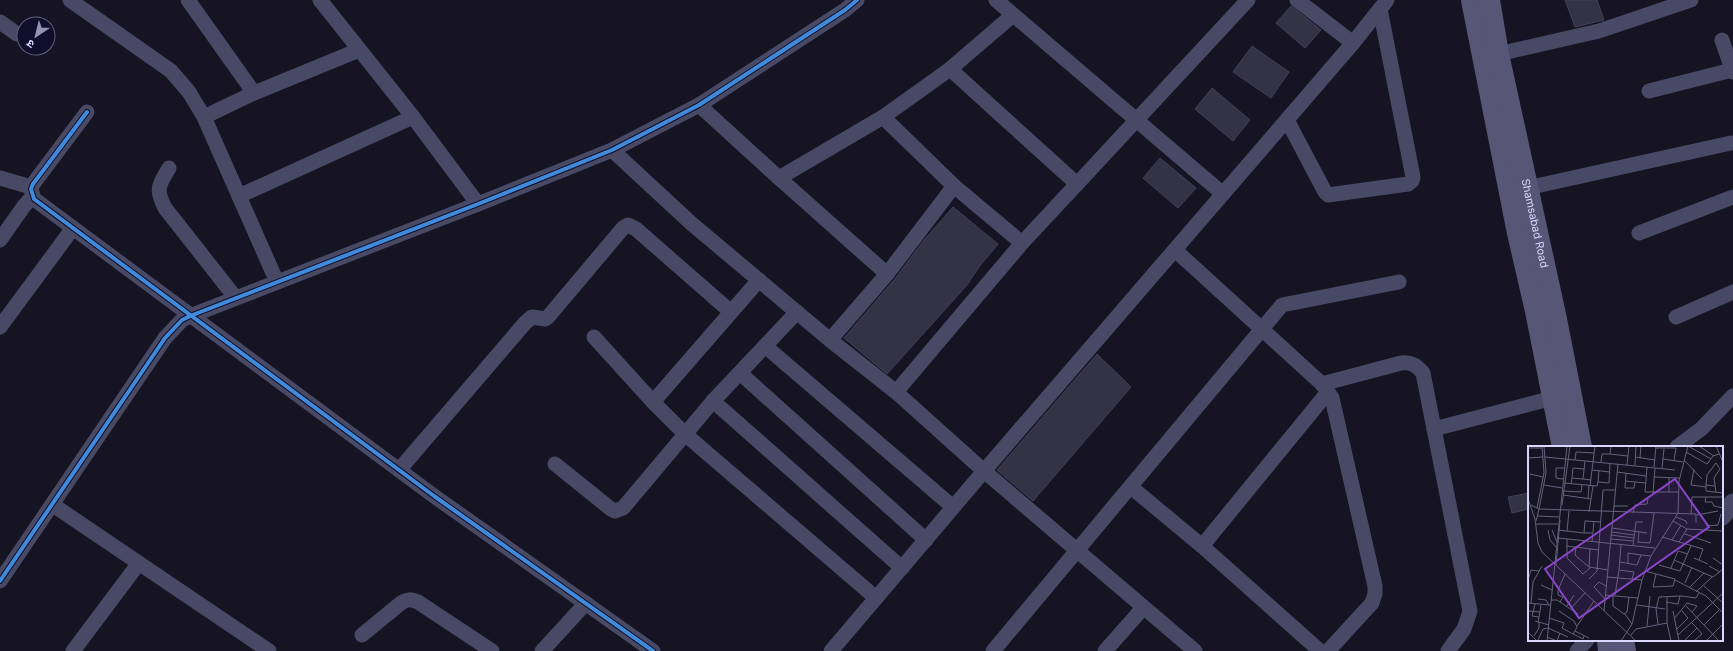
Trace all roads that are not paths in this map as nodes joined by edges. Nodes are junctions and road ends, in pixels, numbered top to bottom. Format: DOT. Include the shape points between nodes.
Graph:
graph roads {
  1 [pos="70,0"];
  2 [pos="188,0"];
  3 [pos="320,0"];
  4 [pos="857,0"];
  5 [pos="996,0"];
  6 [pos="1248,0"];
  7 [pos="1297,0"];
  8 [pos="1472,0"];
  9 [pos="1489,0"];
  10 [pos="1691,0"];
  11 [pos="840,5"];
  12 [pos="1383,5"];
  13 [pos="1013,15"];
  14 [pos="0,22"];
  15 [pos="16,33"];
  16 [pos="1722,40"];
  17 [pos="1353,43"];
  18 [pos="359,50"];
  19 [pos="1498,54"];
  20 [pos="950,69"];
  21 [pos="1733,71"];
  22 [pos="1649,91"];
  23 [pos="254,93"];
  24 [pos="699,106"];
  25 [pos="87,112"];
  26 [pos="204,117"];
  27 [pos="883,117"];
  28 [pos="413,118"];
  29 [pos="1287,120"];
  30 [pos="1137,121"];
  31 [pos="1731,143"];
  32 [pos="612,150"];
  33 [pos="169,168"];
  34 [pos="0,178"];
  35 [pos="778,178"];
  36 [pos="1077,184"];
  37 [pos="954,186"];
  38 [pos="1527,188"];
  39 [pos="32,192"];
  40 [pos="1223,194"];
  41 [pos="239,196"];
  42 [pos="1733,197"];
  43 [pos="478,204"];
  44 [pos="73,228"];
  45 [pos="1639,233"];
  46 [pos="0,240"];
  47 [pos="1022,243"];
  48 [pos="1175,250"];
  49 [pos="887,274"];
  50 [pos="759,280"];
  51 [pos="278,282"];
  52 [pos="1399,282"];
  53 [pos="1733,292"];
  54 [pos="235,297"];
  55 [pos="731,312"];
  56 [pos="796,312"];
  57 [pos="190,316"];
  58 [pos="1676,317"];
  59 [pos="0,327"];
  60 [pos="1262,330"];
  61 [pos="594,337"];
  62 [pos="830,340"];
  63 [pos="765,346"];
  64 [pos="740,373"];
  65 [pos="1325,388"];
  66 [pos="896,392"];
  67 [pos="1733,396"];
  68 [pos="1553,398"];
  69 [pos="714,401"];
  70 [pos="653,402"];
  71 [pos="1434,429"];
  72 [pos="686,435"];
  73 [pos="1563,446"];
  74 [pos="1581,446"];
  75 [pos="1678,446"];
  76 [pos="555,464"];
  77 [pos="399,470"];
  78 [pos="984,470"];
  79 [pos="1131,486"];
  80 [pos="1733,504"];
  81 [pos="53,505"];
  82 [pos="953,507"];
  83 [pos="1723,515"];
  84 [pos="926,540"];
  85 [pos="1202,546"];
  86 [pos="1077,550"];
  87 [pos="139,563"];
  88 [pos="902,568"];
  89 [pos="0,581"];
  90 [pos="876,598"];
  91 [pos="586,603"];
  92 [pos="1144,608"];
  93 [pos="362,635"];
  94 [pos="1586,641"];
  95 [pos="1608,641"];
  96 [pos="1615,641"];
  97 [pos="1623,641"];
  98 [pos="73,651"];
  99 [pos="269,651"];
  100 [pos="492,651"];
  101 [pos="542,651"];
  102 [pos="653,651"];
  103 [pos="831,651"];
  104 [pos="994,651"];
  105 [pos="1104,651"];
  106 [pos="1194,651"];
  107 [pos="1320,651"];
  108 [pos="1328,651"];
  109 [pos="1448,651"];
  110 [pos="1577,651"];
  111 [pos="1610,651"];
  112 [pos="1625,651"];
  1 -- 26 [label="street" via="171,71 189,92"];
  2 -- 23 [label="street"];
  3 -- 18 [label="street"];
  4 -- 11 [label="street"];
  5 -- 13 [label="street"];
  6 -- 30 [label="street"];
  7 -- 17 [label="street"];
  8 -- 68 [label="main road, Shamsabad Road"];
  9 -- 19 [label="main road, Shamsabad Road"];
  10 -- 19 [label="street" via="1599,31"];
  11 -- 24 [label="street"];
  12 -- 17 [label="street"];
  12 -- 29 [label="street" via="1412,181 1408,184 1328,195"];
  13 -- 20 [label="street"];
  13 -- 30 [label="street"];
  14 -- 15 [label="street"];
  16 -- 21 [label="street"];
  17 -- 29 [label="street"];
  18 -- 23 [label="street"];
  18 -- 28 [label="street"];
  19 -- 38 [label="main road, Shamsabad Road"];
  20 -- 27 [label="street"];
  20 -- 36 [label="street"];
  21 -- 22 [label="street"];
  23 -- 26 [label="street"];
  24 -- 32 [label="street"];
  24 -- 35 [label="street"];
  25 -- 39 [label="street"];
  26 -- 41 [label="street"];
  27 -- 35 [label="street"];
  27 -- 37 [label="street"];
  28 -- 41 [label="street"];
  28 -- 43 [label="street"];
  29 -- 40 [label="street"];
  30 -- 36 [label="street"];
  30 -- 40 [label="street"];
  31 -- 38 [label="street"];
  32 -- 43 [label="street"];
  32 -- 50 [label="street" via="692,224"];
  33 -- 54 [label="street" via="158,191 160,199"];
  34 -- 39 [label="street"];
  35 -- 49 [label="street"];
  36 -- 47 [label="street"];
  37 -- 47 [label="street"];
  37 -- 49 [label="street"];
  38 -- 74 [label="main road, Shamsabad Road"];
  39 -- 44 [label="street"];
  39 -- 46 [label="street"];
  40 -- 48 [label="street"];
  41 -- 51 [label="street"];
  42 -- 45 [label="street"];
  43 -- 51 [label="street"];
  44 -- 57 [label="street"];
  44 -- 59 [label="street"];
  47 -- 66 [label="street"];
  48 -- 60 [label="street"];
  48 -- 78 [label="street"];
  49 -- 62 [label="street"];
  50 -- 55 [label="street"];
  50 -- 56 [label="street"];
  51 -- 54 [label="street"];
  52 -- 60 [label="street" via="1282,305"];
  53 -- 58 [label="street"];
  54 -- 57 [label="street"];
  55 -- 70 [label="street"];
  55 -- 77 [label="street" via="636,229 628,225 548,317 545,319 532,316 525,323"];
  56 -- 62 [label="street"];
  56 -- 63 [label="street"];
  57 -- 77 [label="street"];
  57 -- 81 [label="street" via="182,320 166,338"];
  60 -- 65 [label="street"];
  60 -- 79 [label="street"];
  61 -- 70 [label="street"];
  62 -- 66 [label="street"];
  63 -- 64 [label="street"];
  63 -- 82 [label="street"];
  64 -- 69 [label="street"];
  64 -- 84 [label="street"];
  65 -- 71 [label="street" via="1401,363 1410,363 1423,373"];
  65 -- 85 [label="street"];
  65 -- 108 [label="street" via="1332,398 1375,586 1372,603"];
  66 -- 78 [label="street"];
  67 -- 75 [label="street" via="1701,429"];
  68 -- 71 [label="street"];
  68 -- 73 [label="main road, Shamsabad Road"];
  69 -- 72 [label="street"];
  69 -- 88 [label="street"];
  70 -- 72 [label="street"];
  71 -- 109 [label="street" via="1470,611 1464,628"];
  72 -- 76 [label="street" via="623,508 615,511"];
  72 -- 90 [label="street"];
  77 -- 91 [label="street"];
  78 -- 82 [label="street"];
  78 -- 86 [label="street"];
  79 -- 85 [label="street"];
  79 -- 86 [label="street"];
  80 -- 83 [label="street"];
  81 -- 87 [label="street"];
  81 -- 89 [label="street"];
  82 -- 84 [label="street"];
  84 -- 88 [label="street"];
  85 -- 107 [label="street"];
  86 -- 92 [label="street"];
  86 -- 104 [label="street"];
  87 -- 98 [label="street"];
  87 -- 99 [label="street"];
  88 -- 90 [label="street"];
  90 -- 103 [label="street"];
  91 -- 101 [label="street"];
  91 -- 102 [label="street"];
  92 -- 105 [label="street"];
  92 -- 106 [label="street"];
  93 -- 100 [label="street" via="400,603 411,600 418,602"];
  94 -- 110 [label="street"];
  95 -- 111 [label="main road"];
  96 -- 111 [label="street"];
  97 -- 112 [label="main road"];
}
